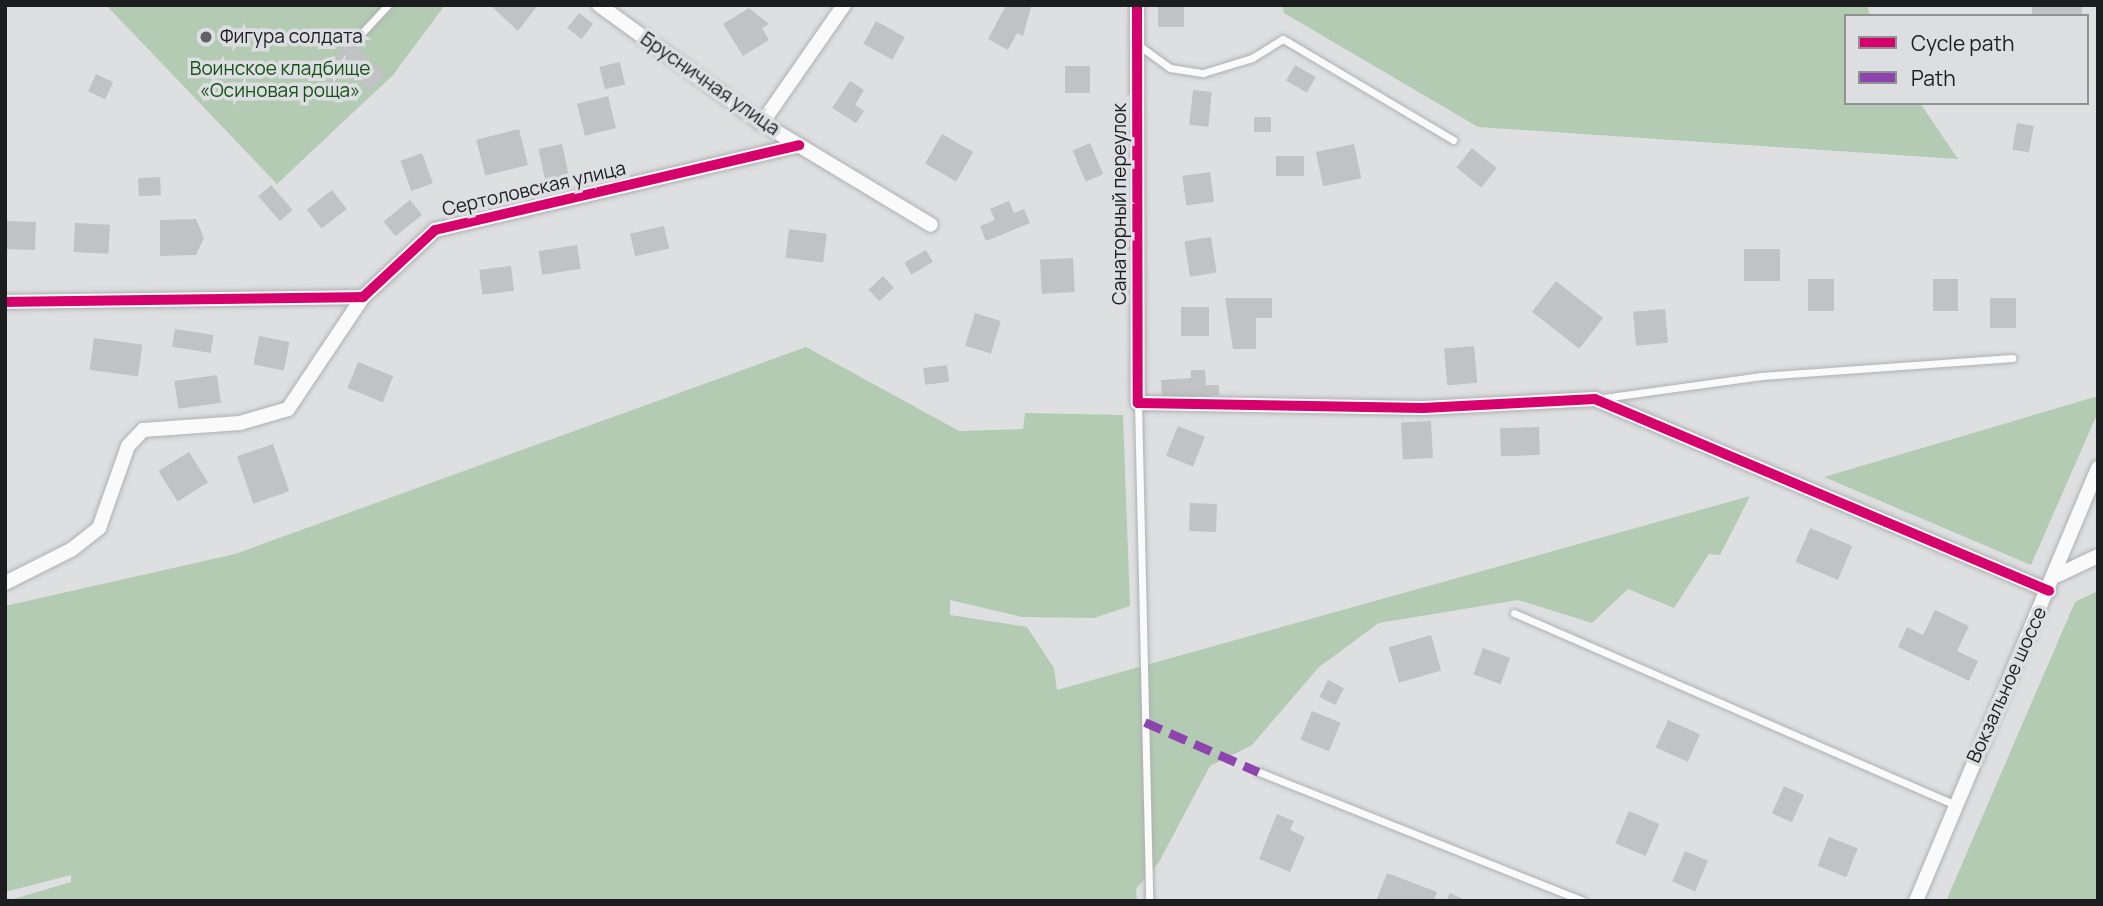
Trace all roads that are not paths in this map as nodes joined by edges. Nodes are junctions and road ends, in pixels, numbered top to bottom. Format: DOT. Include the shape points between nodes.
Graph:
graph roads {
  1 [pos="388,5"];
  2 [pos="599,5"];
  3 [pos="844,5"];
  4 [pos="1137,5"];
  5 [pos="357,38"];
  6 [pos="1137,44"];
  7 [pos="762,123"];
  8 [pos="1453,140"];
  9 [pos="799,145"];
  10 [pos="931,225"];
  11 [pos="363,297"];
  12 [pos="5,302"];
  13 [pos="2012,358"];
  14 [pos="1595,399"];
  15 [pos="1138,403"];
  16 [pos="2098,468"];
  17 [pos="2098,555"];
  18 [pos="2058,575"];
  19 [pos="5,583"];
  20 [pos="2049,591"];
  21 [pos="1514,613"];
  22 [pos="1259,772"];
  23 [pos="1954,804"];
  24 [pos="1149,901"];
  25 [pos="1583,901"];
  26 [pos="1916,901"];
  1 -- 5 [label="lane"];
  2 -- 7 [label="street, Брусничная улица"];
  3 -- 7 [label="street"];
  4 -- 6 [label="street, Санаторный переулок"];
  6 -- 8 [label="lane" via="1170,68 1203,72 1252,58 1283,39"];
  6 -- 15 [label="street, Санаторный переулок"];
  7 -- 9 [label="street, Брусничная улица"];
  9 -- 10 [label="street, Брусничная улица"];
  9 -- 11 [label="street, Сертоловская улица" via="435,230"];
  11 -- 12 [label="street"];
  11 -- 19 [label="street, Сертоловская улица" via="288,410 240,423 143,430 128,446 99,528 71,551"];
  13 -- 14 [label="lane" via="1761,376"];
  14 -- 15 [label="street" via="1423,408"];
  14 -- 20 [label="street"];
  15 -- 24 [label="lane"];
  16 -- 18 [label="street, Вокзальное шоссе"];
  17 -- 18 [label="street"];
  18 -- 20 [label="street, Вокзальное шоссе"];
  20 -- 23 [label="street, Вокзальное шоссе"];
  21 -- 23 [label="lane"];
  22 -- 25 [label="lane"];
  23 -- 26 [label="street, Вокзальное шоссе"];
}
